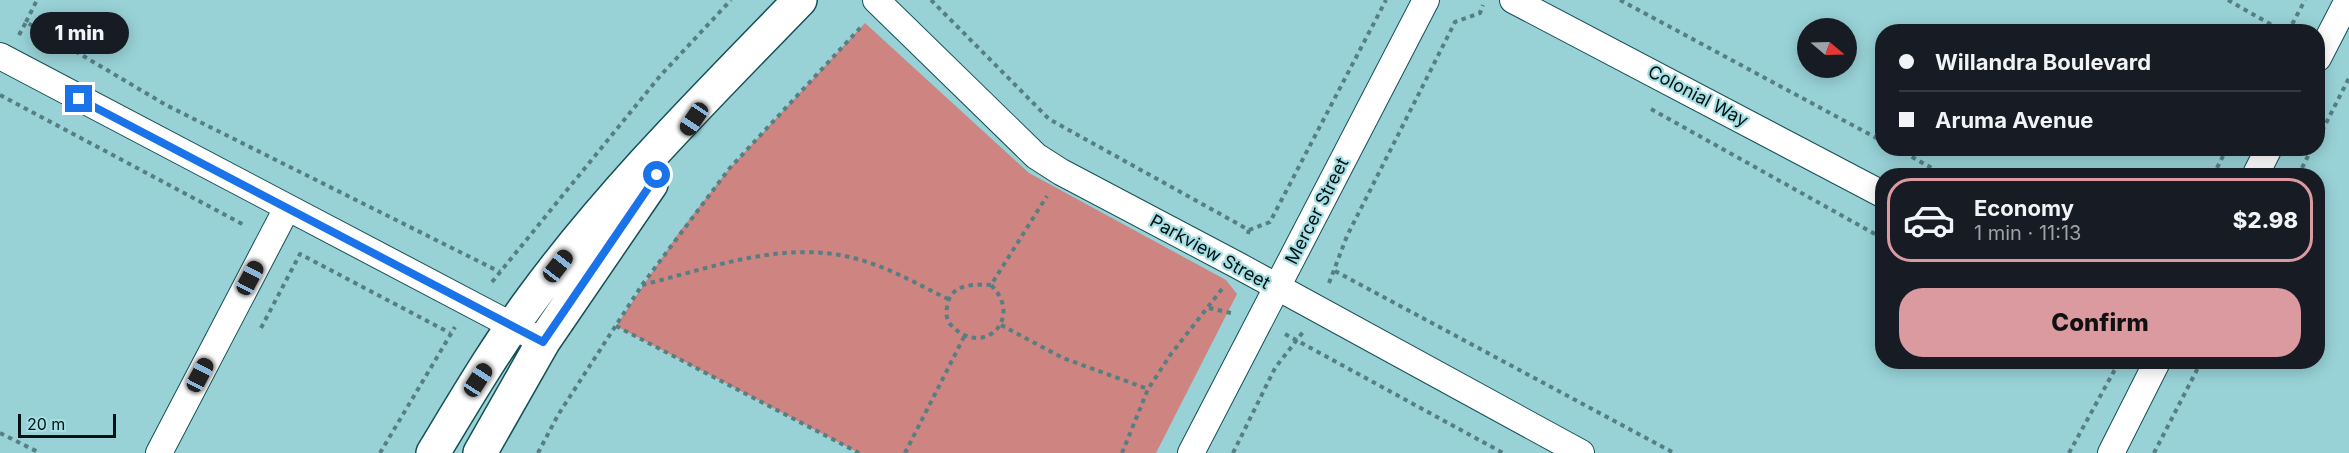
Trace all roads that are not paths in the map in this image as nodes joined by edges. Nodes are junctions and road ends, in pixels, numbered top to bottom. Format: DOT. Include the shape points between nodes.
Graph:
graph roads {
  1 [pos="800,0"];
  2 [pos="1426,0"];
  3 [pos="1513,0"];
  4 [pos="879,3"];
  5 [pos="2338,4"];
  6 [pos="2325,39"];
  7 [pos="2,58"];
  8 [pos="720,82"];
  9 [pos="1875,190"];
  10 [pos="287,208"];
  11 [pos="1277,288"];
  12 [pos="514,326"];
  13 [pos="543,342"];
  14 [pos="2153,369"];
  15 [pos="159,453"];
  16 [pos="433,453"];
  17 [pos="480,453"];
  18 [pos="1191,453"];
  19 [pos="1581,453"];
  20 [pos="2111,453"];
  1 -- 8 [label="street"];
  2 -- 11 [label="street, Mercer Street"];
  3 -- 9 [label="street, Colonial Way"];
  4 -- 11 [label="street, Parkview Street" via="1036,156"];
  5 -- 6 [label="street"];
  7 -- 10 [label="street"];
  8 -- 12 [label="street" via="642,165"];
  8 -- 13 [label="street"];
  10 -- 12 [label="street"];
  10 -- 15 [label="street"];
  11 -- 18 [label="street, Mercer Street"];
  11 -- 19 [label="street, Parkview Street"];
  12 -- 13 [label="street"];
  12 -- 16 [label="street"];
  13 -- 17 [label="street"];
  14 -- 20 [label="street"];
}
